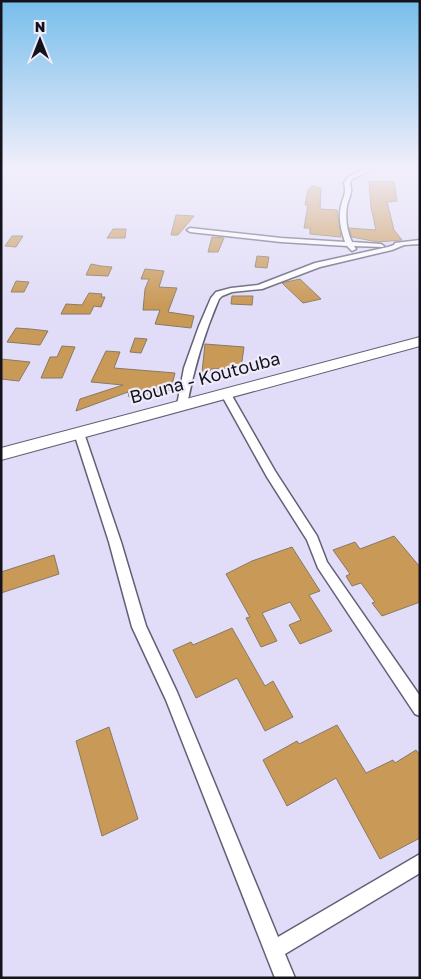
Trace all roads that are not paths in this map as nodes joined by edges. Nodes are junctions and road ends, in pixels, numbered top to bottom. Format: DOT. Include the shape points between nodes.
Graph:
graph roads {
  1 [pos="342,215"];
  2 [pos="190,230"];
  3 [pos="420,242"];
  4 [pos="404,243"];
  5 [pos="349,244"];
  6 [pos="356,256"];
  7 [pos="420,341"];
  8 [pos="226,394"];
  9 [pos="182,405"];
  10 [pos="79,433"];
  11 [pos="1,454"];
  12 [pos="420,709"];
  13 [pos="420,863"];
  14 [pos="274,950"];
  15 [pos="285,978"];
  1 -- 5 [label="street"];
  2 -- 5 [label="street"];
  3 -- 4 [label="street"];
  4 -- 5 [label="street" via="371,247"];
  4 -- 6 [label="street" via="390,250"];
  5 -- 6 [label="street"];
  6 -- 9 [label="street" via="318,265 259,287 231,290 215,298 188,368"];
  7 -- 8 [label="main road, Bouna - Koutouba"];
  8 -- 9 [label="main road, Bouna - Koutouba"];
  8 -- 12 [label="street" via="271,474 313,539 322,564"];
  9 -- 10 [label="main road, Bouna - Koutouba"];
  10 -- 11 [label="main road, Bouna - Koutouba"];
  10 -- 14 [label="street" via="140,627 172,697"];
  13 -- 14 [label="street"];
  14 -- 15 [label="street"];
}
